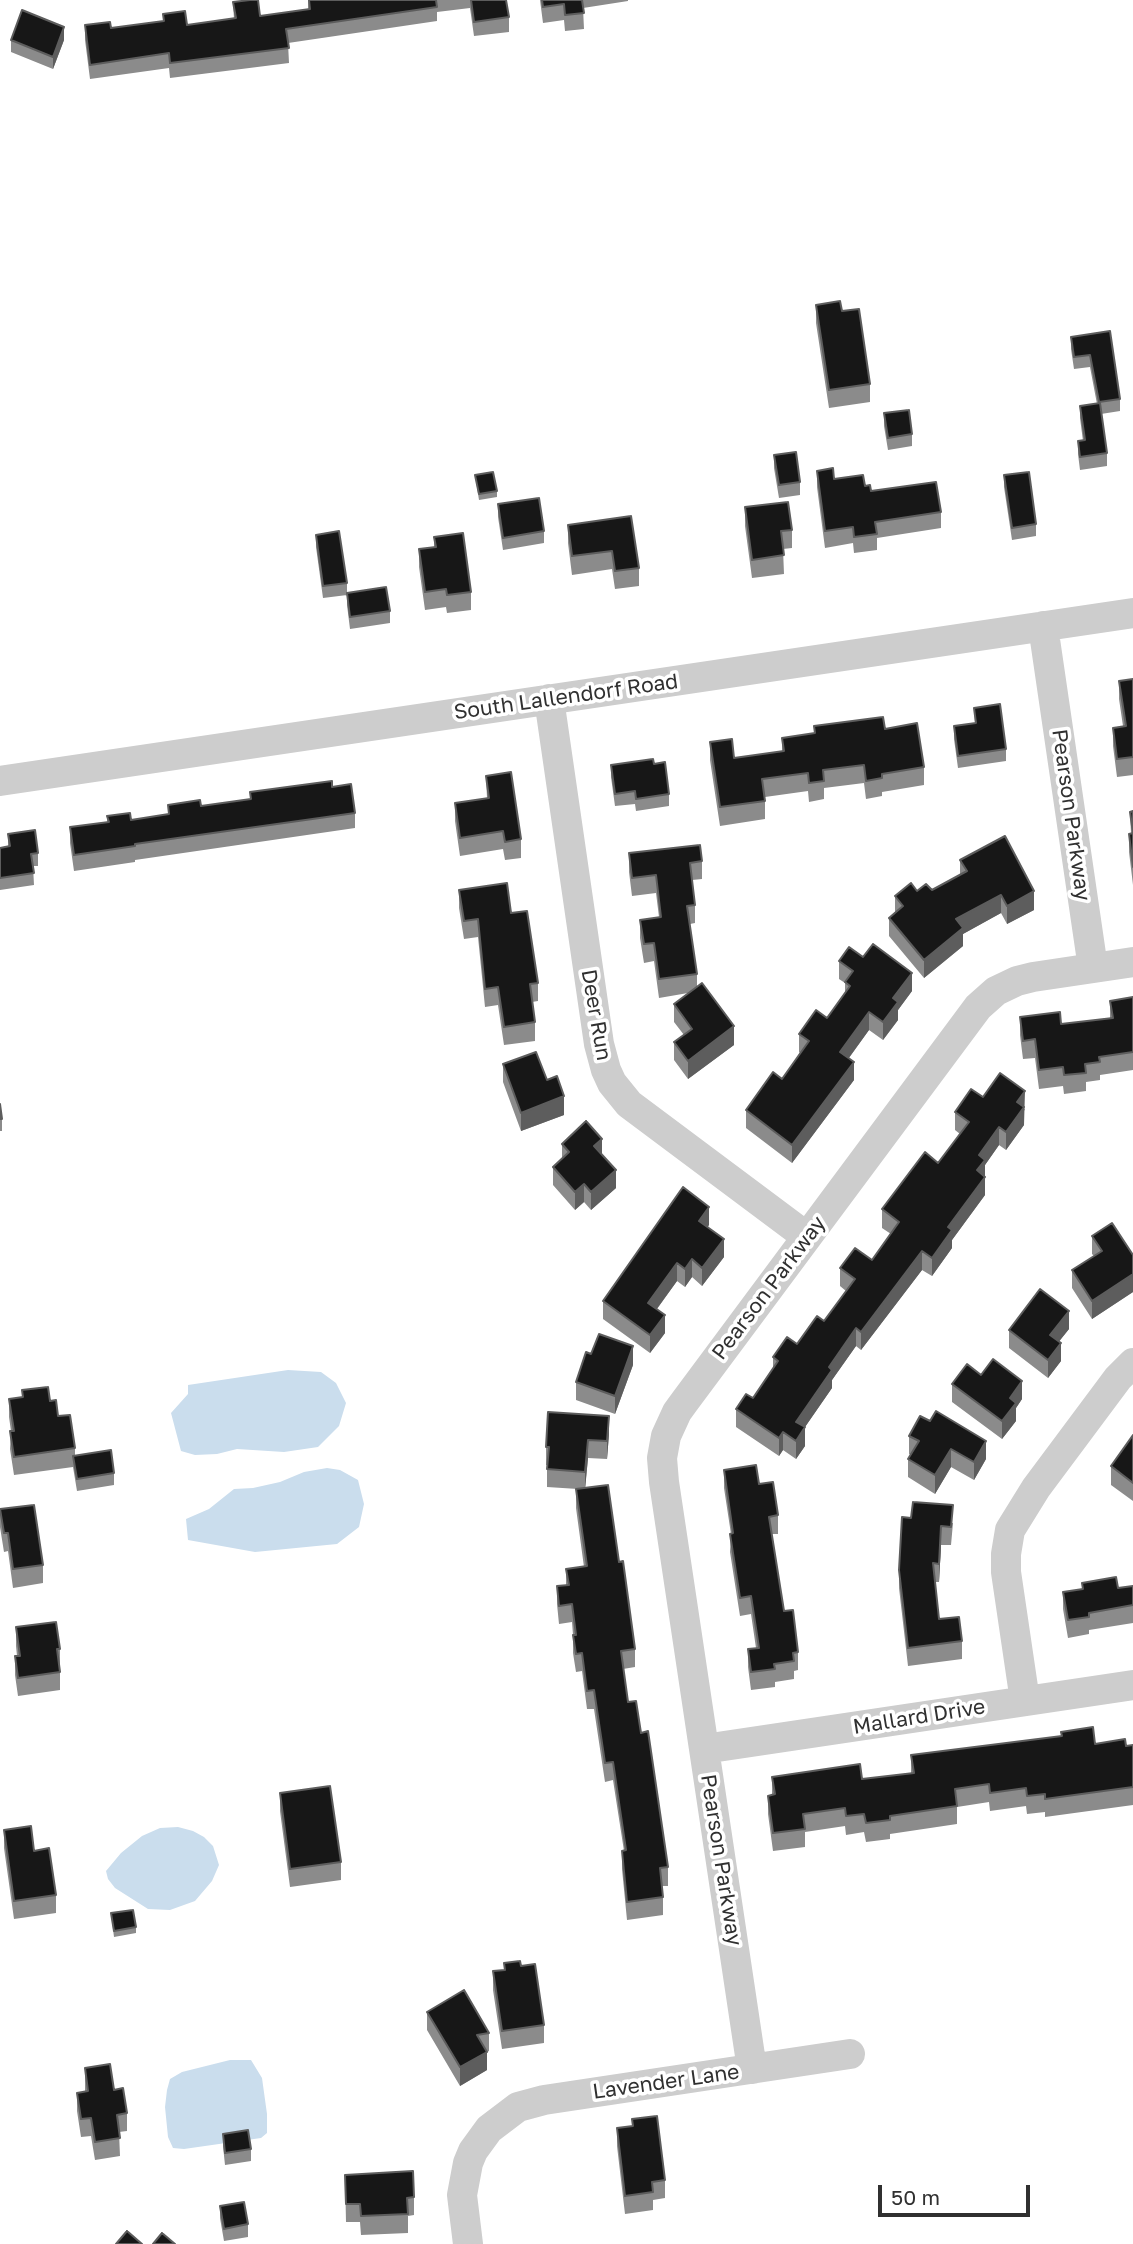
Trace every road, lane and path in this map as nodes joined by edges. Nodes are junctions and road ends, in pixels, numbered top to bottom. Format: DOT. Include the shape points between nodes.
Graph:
graph roads {
  1 [pos="1133,613"];
  2 [pos="1043,626"];
  3 [pos="549,699"];
  4 [pos="0,781"];
  5 [pos="1133,962"];
  6 [pos="1093,968"];
  7 [pos="807,1237"];
  8 [pos="1133,1363"];
  9 [pos="1133,1685"];
  10 [pos="1025,1701"];
  11 [pos="704,1749"];
  12 [pos="850,2054"];
  13 [pos="752,2069"];
  14 [pos="468,2244"];
  1 -- 2 [label="street, South Lallendorf Road"];
  2 -- 3 [label="street, South Lallendorf Road"];
  2 -- 6 [label="street, Pearson Parkway"];
  3 -- 4 [label="street, South Lallendorf Road"];
  3 -- 7 [label="street, Deer Run" via="606,1070 629,1104"];
  5 -- 6 [label="street"];
  6 -- 7 [label="street, Pearson Parkway" via="1017,981 984,1001"];
  7 -- 11 [label="street, Pearson Parkway" via="677,1412 664,1446 664,1482"];
  8 -- 10 [label="street" via="1036,1488 1010,1530 1006,1572"];
  9 -- 10 [label="street, Mallard Drive"];
  10 -- 11 [label="street, Mallard Drive"];
  11 -- 13 [label="street, Pearson Parkway"];
  12 -- 13 [label="street, Lavender Lane"];
  13 -- 14 [label="street, Lavender Lane" via="531,2102 511,2112 489,2129 473,2151 463,2180"];
}
